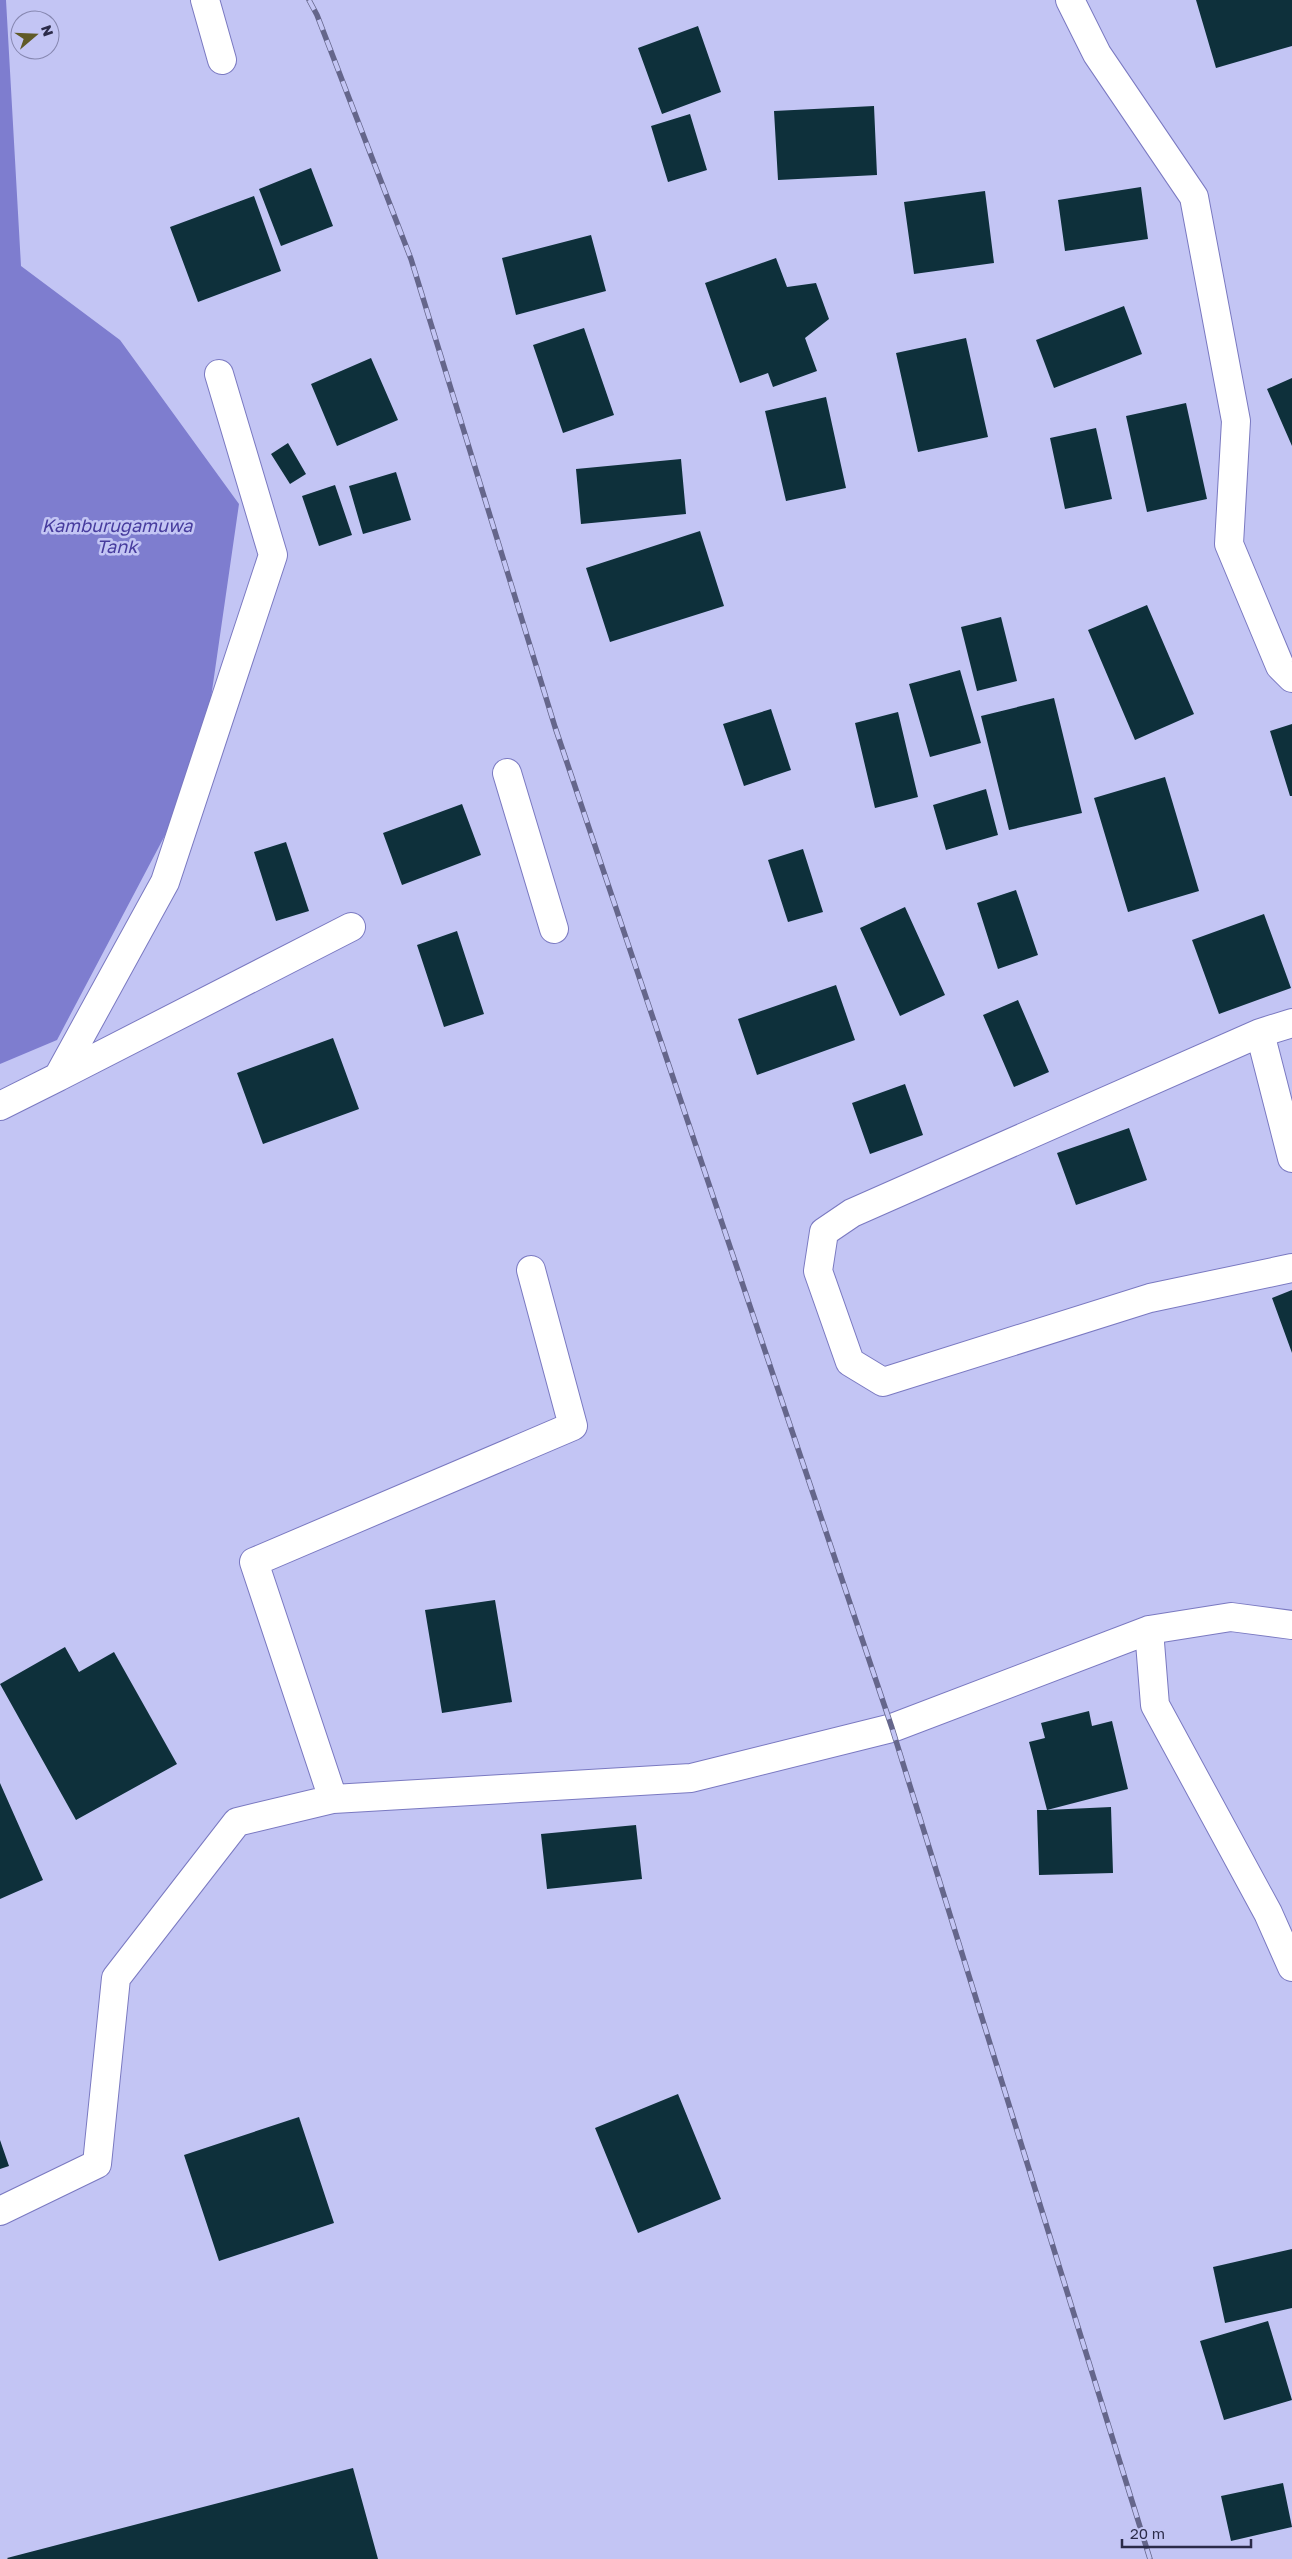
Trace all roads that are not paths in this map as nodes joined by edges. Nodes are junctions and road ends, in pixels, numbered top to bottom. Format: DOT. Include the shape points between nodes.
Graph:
graph roads {
  1 [pos="205,0"];
  2 [pos="1070,0"];
  3 [pos="222,60"];
  4 [pos="220,374"];
  5 [pos="1292,678"];
  6 [pos="507,772"];
  7 [pos="351,926"];
  8 [pos="554,929"];
  9 [pos="1292,1023"];
  10 [pos="1260,1033"];
  11 [pos="58,1077"];
  12 [pos="0,1106"];
  13 [pos="1292,1158"];
  14 [pos="1292,1268"];
  15 [pos="531,1270"];
  16 [pos="1292,1625"];
  17 [pos="1149,1630"];
  18 [pos="333,1800"];
  19 [pos="1292,1967"];
  20 [pos="0,2212"];
  1 -- 3 [label="street"];
  2 -- 5 [label="street" via="1097,54 1194,198 1236,421 1230,544 1280,666"];
  4 -- 11 [label="street" via="273,556 165,882"];
  6 -- 8 [label="street"];
  7 -- 11 [label="street"];
  9 -- 10 [label="street"];
  10 -- 13 [label="street"];
  10 -- 14 [label="street" via="852,1213 824,1232 818,1271 850,1362 883,1382 1150,1298"];
  11 -- 12 [label="street"];
  15 -- 18 [label="street" via="573,1426 254,1562"];
  16 -- 17 [label="street" via="1232,1617"];
  17 -- 18 [label="street" via="892,1728 692,1778"];
  17 -- 19 [label="street" via="1155,1705 1268,1912"];
  18 -- 20 [label="street" via="237,1822 116,1978 97,2164"];
}
